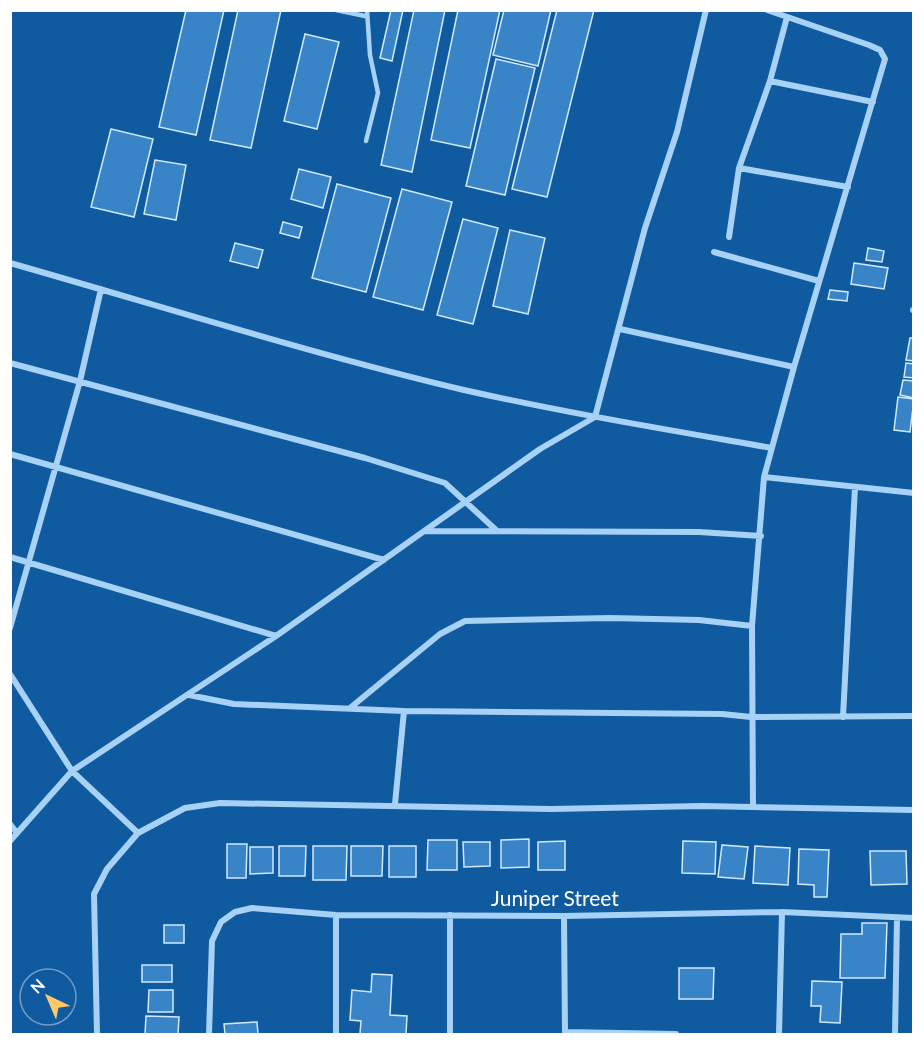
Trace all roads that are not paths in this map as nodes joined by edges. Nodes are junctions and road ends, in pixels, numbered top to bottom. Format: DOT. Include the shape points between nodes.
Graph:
graph roads {
  1 [pos="336,10"];
  2 [pos="706,10"];
  3 [pos="767,10"];
  4 [pos="366,13"];
  5 [pos="787,17"];
  6 [pos="770,81"];
  7 [pos="873,102"];
  8 [pos="366,141"];
  9 [pos="739,168"];
  10 [pos="848,187"];
  11 [pos="729,237"];
  12 [pos="714,252"];
  13 [pos="10,263"];
  14 [pos="819,281"];
  15 [pos="101,289"];
  16 [pos="620,329"];
  17 [pos="10,363"];
  18 [pos="794,367"];
  19 [pos="80,381"];
  20 [pos="595,417"];
  21 [pos="772,448"];
  22 [pos="10,454"];
  23 [pos="57,466"];
  24 [pos="764,477"];
  25 [pos="855,487"];
  26 [pos="914,493"];
  27 [pos="464,502"];
  28 [pos="496,530"];
  29 [pos="424,531"];
  30 [pos="761,536"];
  31 [pos="10,557"];
  32 [pos="384,560"];
  33 [pos="28,563"];
  34 [pos="752,626"];
  35 [pos="10,628"];
  36 [pos="276,636"];
  37 [pos="10,674"];
  38 [pos="189,695"];
  39 [pos="349,709"];
  40 [pos="404,711"];
  41 [pos="914,716"];
  42 [pos="751,717"];
  43 [pos="843,717"];
  44 [pos="72,771"];
  45 [pos="395,804"];
  46 [pos="753,806"];
  47 [pos="914,810"];
  48 [pos="10,824"];
  49 [pos="17,833"];
  50 [pos="138,833"];
  51 [pos="10,841"];
  52 [pos="782,912"];
  53 [pos="336,915"];
  54 [pos="450,915"];
  55 [pos="564,916"];
  56 [pos="897,918"];
  57 [pos="914,918"];
  58 [pos="565,1033"];
  59 [pos="97,1035"];
  60 [pos="209,1035"];
  61 [pos="336,1035"];
  62 [pos="450,1035"];
  63 [pos="676,1035"];
  64 [pos="779,1035"];
  65 [pos="895,1035"];
  1 -- 4 [label="lane"];
  2 -- 16 [label="street" via="677,132 645,228"];
  3 -- 5 [label="street"];
  4 -- 8 [label="lane" via="378,93"];
  5 -- 6 [label="street"];
  5 -- 7 [label="street" via="880,50 885,59"];
  6 -- 7 [label="street"];
  6 -- 9 [label="street"];
  7 -- 10 [label="street"];
  9 -- 10 [label="street"];
  9 -- 11 [label="street"];
  10 -- 14 [label="street"];
  12 -- 14 [label="street"];
  13 -- 15 [label="street"];
  14 -- 18 [label="street"];
  15 -- 19 [label="street"];
  15 -- 20 [label="street" via="464,390"];
  16 -- 18 [label="street"];
  16 -- 20 [label="street"];
  17 -- 19 [label="street"];
  18 -- 21 [label="street"];
  19 -- 23 [label="street"];
  19 -- 27 [label="street" via="445,483"];
  20 -- 21 [label="street"];
  20 -- 27 [label="street" via="540,449"];
  21 -- 24 [label="street"];
  22 -- 23 [label="street"];
  23 -- 32 [label="street"];
  23 -- 33 [label="street"];
  24 -- 25 [label="street"];
  24 -- 30 [label="street"];
  25 -- 26 [label="street"];
  25 -- 43 [label="street"];
  27 -- 28 [label="street"];
  27 -- 29 [label="street"];
  28 -- 29 [label="street"];
  28 -- 30 [label="street"];
  29 -- 32 [label="street"];
  30 -- 34 [label="street"];
  31 -- 33 [label="street"];
  32 -- 36 [label="street"];
  33 -- 35 [label="street"];
  33 -- 36 [label="street"];
  34 -- 39 [label="street" via="621,618 465,621 440,634"];
  34 -- 42 [label="street"];
  36 -- 38 [label="street"];
  37 -- 44 [label="street"];
  38 -- 39 [label="street" via="234,704"];
  38 -- 44 [label="street"];
  39 -- 40 [label="street"];
  40 -- 42 [label="street"];
  40 -- 45 [label="street"];
  41 -- 43 [label="street"];
  42 -- 43 [label="street"];
  42 -- 46 [label="street"];
  44 -- 49 [label="street"];
  44 -- 50 [label="street"];
  45 -- 46 [label="street" via="551,808"];
  45 -- 50 [label="street" via="220,802 185,808"];
  46 -- 47 [label="street"];
  48 -- 49 [label="street"];
  49 -- 51 [label="street"];
  50 -- 59 [label="street" via="107,869 94,894"];
  52 -- 55 [label="street, Juniper Street"];
  52 -- 56 [label="street, Juniper Street"];
  52 -- 64 [label="street"];
  53 -- 54 [label="street, Juniper Street"];
  53 -- 60 [label="street, Juniper Street" via="252,908 235,912 221,922 212,941"];
  53 -- 61 [label="street"];
  54 -- 55 [label="street, Juniper Street"];
  54 -- 62 [label="street"];
  55 -- 58 [label="street"];
  56 -- 57 [label="street, Juniper Street"];
  56 -- 65 [label="street"];
  58 -- 63 [label="street"];
}
